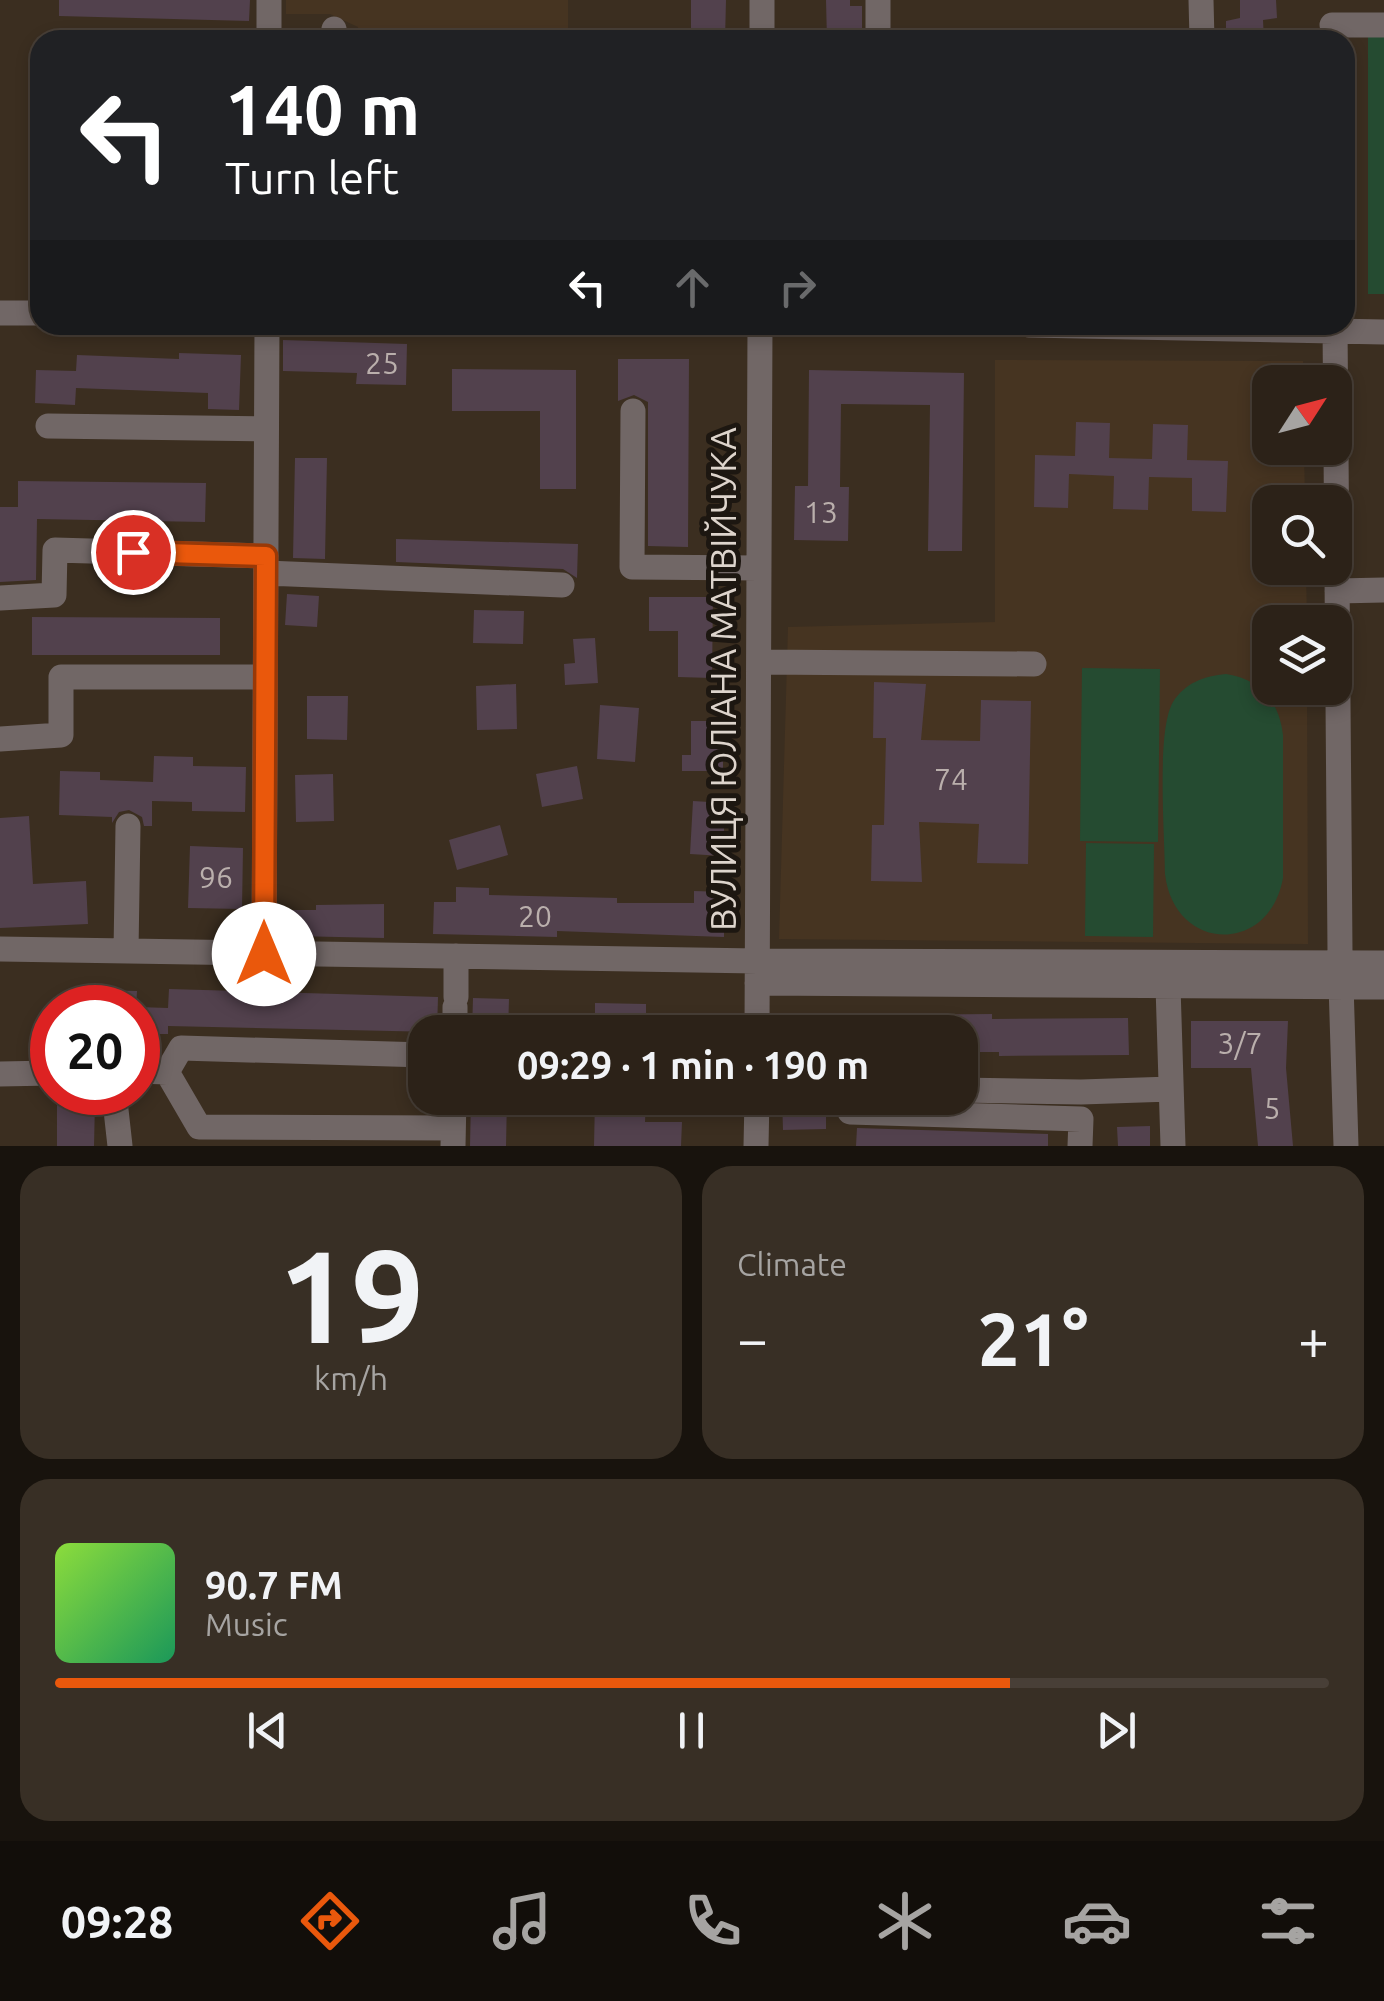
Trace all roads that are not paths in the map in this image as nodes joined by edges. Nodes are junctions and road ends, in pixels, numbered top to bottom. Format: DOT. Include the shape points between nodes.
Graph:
graph roads {
  1 [pos="269,0"];
  2 [pos="762,0"];
  3 [pos="878,0"];
  4 [pos="1201,0"];
  5 [pos="1332,22"];
  6 [pos="1384,25"];
  7 [pos="268,30"];
  8 [pos="762,30"];
  9 [pos="878,30"];
  10 [pos="1202,30"];
  11 [pos="0,313"];
  12 [pos="30,313"];
  13 [pos="1355,330"];
  14 [pos="1384,332"];
  15 [pos="267,335"];
  16 [pos="760,335"];
  17 [pos="1334,335"];
  18 [pos="633,411"];
  19 [pos="48,426"];
  20 [pos="266,429"];
  21 [pos="266,564"];
  22 [pos="759,568"];
  23 [pos="562,585"];
  24 [pos="1384,590"];
  25 [pos="1337,591"];
  26 [pos="0,598"];
  27 [pos="759,662"];
  28 [pos="1034,664"];
  29 [pos="265,677"];
  30 [pos="0,739"];
  31 [pos="128,826"];
  32 [pos="0,949"];
  33 [pos="126,951"];
  34 [pos="264,954"];
  35 [pos="456,956"];
  36 [pos="1384,963"];
  37 [pos="757,972"];
  38 [pos="1341,975"];
  39 [pos="1168,986"];
  40 [pos="1384,987"];
  41 [pos="455,1012"];
  42 [pos="757,1015"];
  43 [pos="408,1055"];
  44 [pos="160,1072"];
  45 [pos="166,1072"];
  46 [pos="30,1073"];
  47 [pos="0,1074"];
  48 [pos="1170,1089"];
  49 [pos="978,1090"];
  50 [pos="1014,1091"];
  51 [pos="117,1115"];
  52 [pos="757,1115"];
  53 [pos="948,1115"];
  54 [pos="1013,1117"];
  55 [pos="453,1137"];
  56 [pos="120,1146"];
  57 [pos="756,1146"];
  58 [pos="1080,1146"];
  59 [pos="1172,1146"];
  60 [pos="1346,1146"];
  1 -- 7 [label="street"];
  2 -- 8 [label="street"];
  3 -- 9 [label="street"];
  4 -- 10 [label="street"];
  5 -- 6 [label="street"];
  11 -- 12 [label="street"];
  13 -- 14 [label="street"];
  15 -- 20 [label="street"];
  16 -- 22 [label="street, ВУЛИЦЯ ЮЛІАНА МАТВІЙЧУКА"];
  17 -- 25 [label="street"];
  18 -- 22 [label="street" via="632,568"];
  19 -- 20 [label="street"];
  20 -- 21 [label="street"];
  21 -- 23 [label="street"];
  21 -- 26 [label="street" via="55,550 54,595"];
  21 -- 29 [label="street"];
  22 -- 27 [label="street, ВУЛИЦЯ ЮЛІАНА МАТВІЙЧУКА"];
  24 -- 25 [label="street"];
  25 -- 38 [label="street"];
  27 -- 28 [label="street"];
  27 -- 37 [label="street, ВУЛИЦЯ ЮЛІАНА МАТВІЙЧУКА"];
  29 -- 30 [label="street" via="61,677 62,734"];
  29 -- 34 [label="street"];
  31 -- 33 [label="street"];
  32 -- 33 [label="street"];
  33 -- 34 [label="street"];
  34 -- 35 [label="street"];
  35 -- 37 [label="street"];
  35 -- 41 [label="street"];
  36 -- 38 [label="street"];
  37 -- 38 [label="street"];
  37 -- 39 [label="street"];
  37 -- 42 [label="street, ВУЛИЦЯ ЮЛІАНА МАТВІЙЧУКА"];
  38 -- 39 [label="street"];
  38 -- 40 [label="street"];
  38 -- 60 [label="street"];
  39 -- 48 [label="street"];
  43 -- 45 [label="street" via="181,1048"];
  44 -- 45 [label="street"];
  45 -- 55 [label="street" via="199,1127"];
  46 -- 47 [label="street"];
  48 -- 50 [label="street"];
  48 -- 59 [label="street"];
  49 -- 50 [label="street"];
  50 -- 54 [label="street"];
  51 -- 56 [label="street"];
  52 -- 57 [label="street"];
  53 -- 54 [label="street"];
  54 -- 58 [label="street" via="1081,1120"];
}
